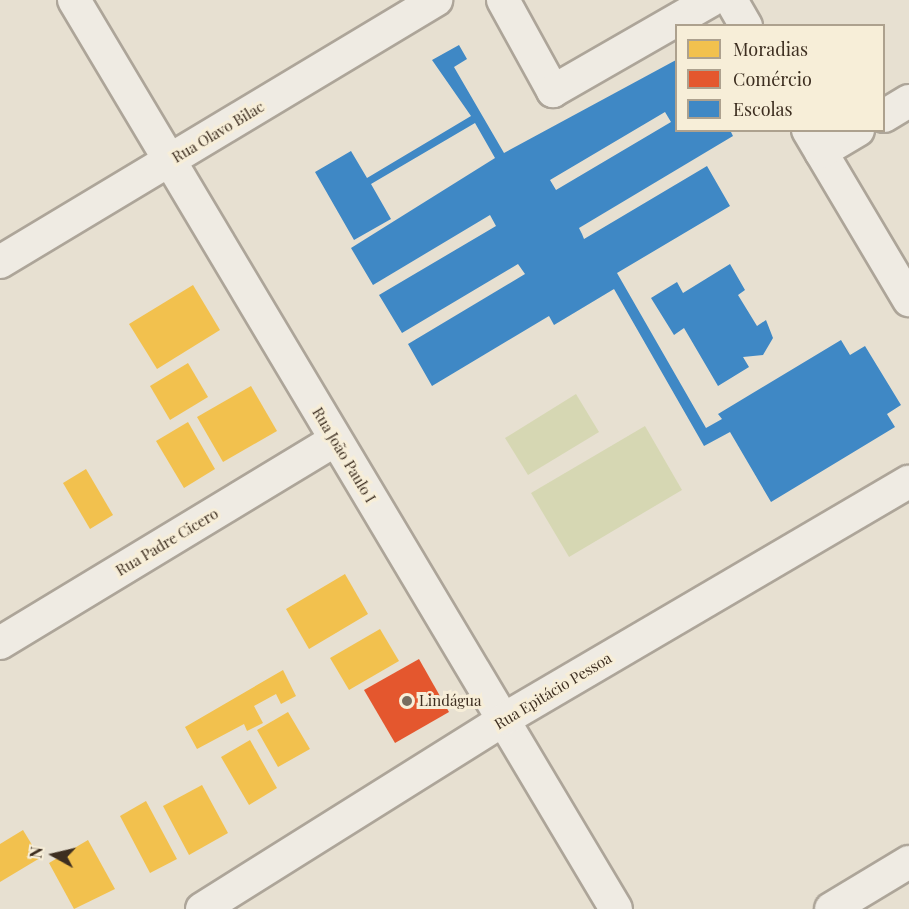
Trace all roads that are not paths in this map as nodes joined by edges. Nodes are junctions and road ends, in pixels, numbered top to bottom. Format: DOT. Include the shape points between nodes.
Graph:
graph roads {
  1 [pos="74,0"];
  2 [pos="436,0"];
  3 [pos="502,0"];
  4 [pos="711,0"];
  5 [pos="731,0"];
  6 [pos="745,24"];
  7 [pos="909,101"];
  8 [pos="885,115"];
  9 [pos="850,132"];
  10 [pos="815,141"];
  11 [pos="172,159"];
  12 [pos="0,262"];
  13 [pos="909,300"];
  14 [pos="334,441"];
  15 [pos="909,482"];
  16 [pos="0,643"];
  17 [pos="506,718"];
  18 [pos="909,862"];
  19 [pos="202,909"];
  20 [pos="616,909"];
  21 [pos="831,909"];
  1 -- 11 [label="street, Rua João Paulo I"];
  2 -- 11 [label="street, Rua Olavo Bilac"];
  3 -- 4 [label="street" via="553,91"];
  5 -- 6 [label="street"];
  7 -- 8 [label="street"];
  9 -- 10 [label="street"];
  10 -- 13 [label="street"];
  11 -- 12 [label="street, Rua Olavo Bilac"];
  11 -- 14 [label="street, Rua João Paulo I"];
  14 -- 16 [label="street, Rua Padre Cicero"];
  14 -- 17 [label="street, Rua João Paulo I"];
  15 -- 17 [label="street, Rua Epitácio Pessoa"];
  17 -- 19 [label="street, Rua Epitácio Pessoa"];
  17 -- 20 [label="street, Rua João Paulo I"];
  18 -- 21 [label="street"];
}
